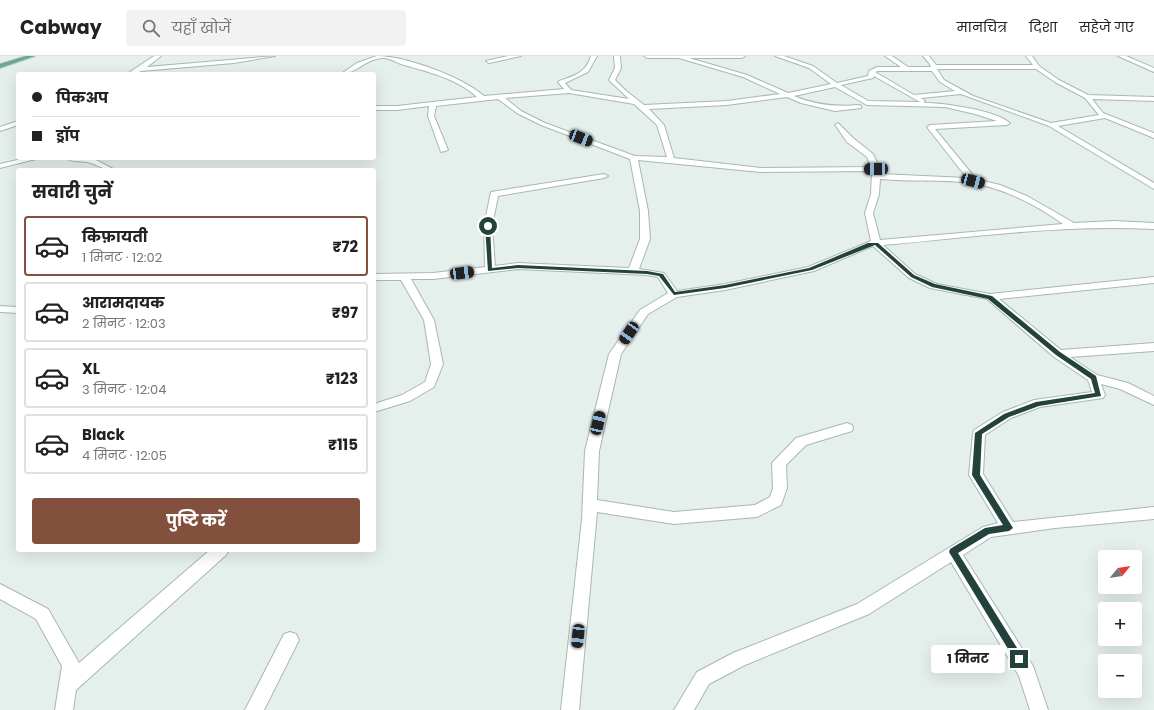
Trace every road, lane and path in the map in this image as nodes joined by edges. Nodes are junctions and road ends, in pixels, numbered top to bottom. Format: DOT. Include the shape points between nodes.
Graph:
graph roads {
  1 [pos="32,56"];
  2 [pos="158,56"];
  3 [pos="272,56"];
  4 [pos="383,56"];
  5 [pos="518,56"];
  6 [pos="594,56"];
  7 [pos="618,56"];
  8 [pos="647,56"];
  9 [pos="742,56"];
  10 [pos="778,56"];
  11 [pos="888,56"];
  12 [pos="926,56"];
  13 [pos="1029,56"];
  14 [pos="1121,56"];
  15 [pos="681,57"];
  16 [pos="489,62"];
  17 [pos="0,66"];
  18 [pos="1037,67"];
  19 [pos="907,68"];
  20 [pos="934,68"];
  21 [pos="140,69"];
  22 [pos="1154,70"];
  23 [pos="134,72"];
  24 [pos="347,72"];
  25 [pos="871,72"];
  26 [pos="836,85"];
  27 [pos="570,91"];
  28 [pos="962,92"];
  29 [pos="788,95"];
  30 [pos="500,97"];
  31 [pos="913,97"];
  32 [pos="1087,97"];
  33 [pos="482,99"];
  34 [pos="1154,99"];
  35 [pos="635,102"];
  36 [pos="432,105"];
  37 [pos="930,105"];
  38 [pos="642,107"];
  39 [pos="859,107"];
  40 [pos="376,108"];
  41 [pos="1107,116"];
  42 [pos="0,122"];
  43 [pos="16,125"];
  44 [pos="838,125"];
  45 [pos="1051,125"];
  46 [pos="0,129"];
  47 [pos="1154,136"];
  48 [pos="444,150"];
  49 [pos="634,158"];
  50 [pos="27,160"];
  51 [pos="91,160"];
  52 [pos="671,160"];
  53 [pos="0,166"];
  54 [pos="107,168"];
  55 [pos="876,172"];
  56 [pos="604,176"];
  57 [pos="973,181"];
  58 [pos="1154,187"];
  59 [pos="1072,226"];
  60 [pos="1154,226"];
  61 [pos="876,244"];
  62 [pos="490,270"];
  63 [pos="633,272"];
  64 [pos="376,277"];
  65 [pos="405,277"];
  66 [pos="1154,280"];
  67 [pos="674,294"];
  68 [pos="990,297"];
  69 [pos="0,309"];
  70 [pos="16,310"];
  71 [pos="1154,347"];
  72 [pos="1058,354"];
  73 [pos="1094,378"];
  74 [pos="1154,401"];
  75 [pos="376,407"];
  76 [pos="847,428"];
  77 [pos="590,505"];
  78 [pos="1154,513"];
  79 [pos="1009,528"];
  80 [pos="219,552"];
  81 [pos="953,552"];
  82 [pos="0,590"];
  83 [pos="290,640"];
  84 [pos="68,685"];
  85 [pos="64,710"];
  86 [pos="254,710"];
  87 [pos="570,710"];
  88 [pos="683,710"];
  89 [pos="1039,710"];
  1 -- 17 [label="main road"];
  2 -- 21 [label="street"];
  3 -- 21 [label="street"];
  4 -- 24 [label="street" via="359,64"];
  4 -- 33 [label="street" via="459,82 475,91"];
  5 -- 16 [label="street"];
  6 -- 27 [label="street" via="587,72 561,82"];
  7 -- 35 [label="street" via="618,68 612,80 618,89"];
  8 -- 15 [label="street"];
  9 -- 15 [label="street"];
  10 -- 26 [label="street" via="811,67"];
  11 -- 19 [label="street"];
  12 -- 20 [label="street"];
  13 -- 18 [label="street"];
  14 -- 22 [label="street"];
  15 -- 29 [label="street" via="745,76"];
  18 -- 20 [label="street"];
  18 -- 32 [label="street"];
  19 -- 20 [label="street"];
  19 -- 25 [label="street" via="877,69"];
  20 -- 28 [label="street" via="942,81"];
  21 -- 23 [label="street"];
  25 -- 26 [label="street" via="871,77"];
  25 -- 31 [label="street"];
  26 -- 29 [label="street"];
  26 -- 37 [label="street" via="867,103"];
  27 -- 30 [label="street"];
  27 -- 35 [label="street"];
  28 -- 31 [label="street"];
  28 -- 45 [label="street"];
  29 -- 38 [label="street" via="720,104"];
  29 -- 39 [label="street" via="823,107"];
  30 -- 33 [label="street"];
  30 -- 49 [label="street" via="519,112 543,124"];
  31 -- 37 [label="street"];
  32 -- 34 [label="street"];
  32 -- 41 [label="street" via="1101,114"];
  33 -- 36 [label="street"];
  35 -- 38 [label="street"];
  36 -- 40 [label="street"];
  36 -- 48 [label="street" via="431,116"];
  37 -- 57 [label="street" via="945,105 977,112 1008,123 930,127"];
  38 -- 52 [label="street" via="659,122"];
  41 -- 45 [label="street"];
  41 -- 47 [label="street"];
  42 -- 43 [label="street"];
  43 -- 46 [label="street"];
  44 -- 55 [label="street" via="850,140 870,156"];
  45 -- 58 [label="street"];
  49 -- 52 [label="street"];
  49 -- 63 [label="street" via="644,211 645,240"];
  50 -- 53 [label="street"];
  51 -- 54 [label="street"];
  52 -- 55 [label="street" via="760,170"];
  55 -- 57 [label="street" via="898,179"];
  55 -- 61 [label="street" via="875,194 869,213"];
  56 -- 62 [label="street" via="494,194 488,226"];
  57 -- 59 [label="street" via="999,188 1032,202"];
  59 -- 60 [label="street"];
  59 -- 61 [label="street"];
  61 -- 67 [label="street" via="869,244 811,269 725,287"];
  61 -- 68 [label="street" via="912,276 934,286"];
  62 -- 63 [label="street" via="518,266"];
  62 -- 65 [label="street"];
  63 -- 67 [label="street" via="661,275"];
  64 -- 65 [label="street"];
  65 -- 75 [label="street" via="429,320 437,364 430,384 406,398"];
  66 -- 68 [label="street"];
  67 -- 77 [label="street" via="644,312 615,354 592,451"];
  68 -- 72 [label="street"];
  69 -- 70 [label="street"];
  71 -- 72 [label="street"];
  72 -- 73 [label="street"];
  73 -- 74 [label="street" via="1124,386"];
  73 -- 79 [label="street" via="1099,395 1038,403 1007,415 979,433 976,475"];
  76 -- 77 [label="street" via="801,441 780,463 780,488 776,501 757,511 674,518"];
  77 -- 87 [label="street"];
  78 -- 79 [label="street"];
  79 -- 81 [label="street" via="988,531"];
  80 -- 84 [label="street"];
  81 -- 88 [label="street" via="863,609 738,660 703,678"];
  81 -- 89 [label="street" via="1027,672"];
  82 -- 84 [label="street" via="42,614 71,665"];
  83 -- 86 [label="street"];
  84 -- 85 [label="street"];
}
